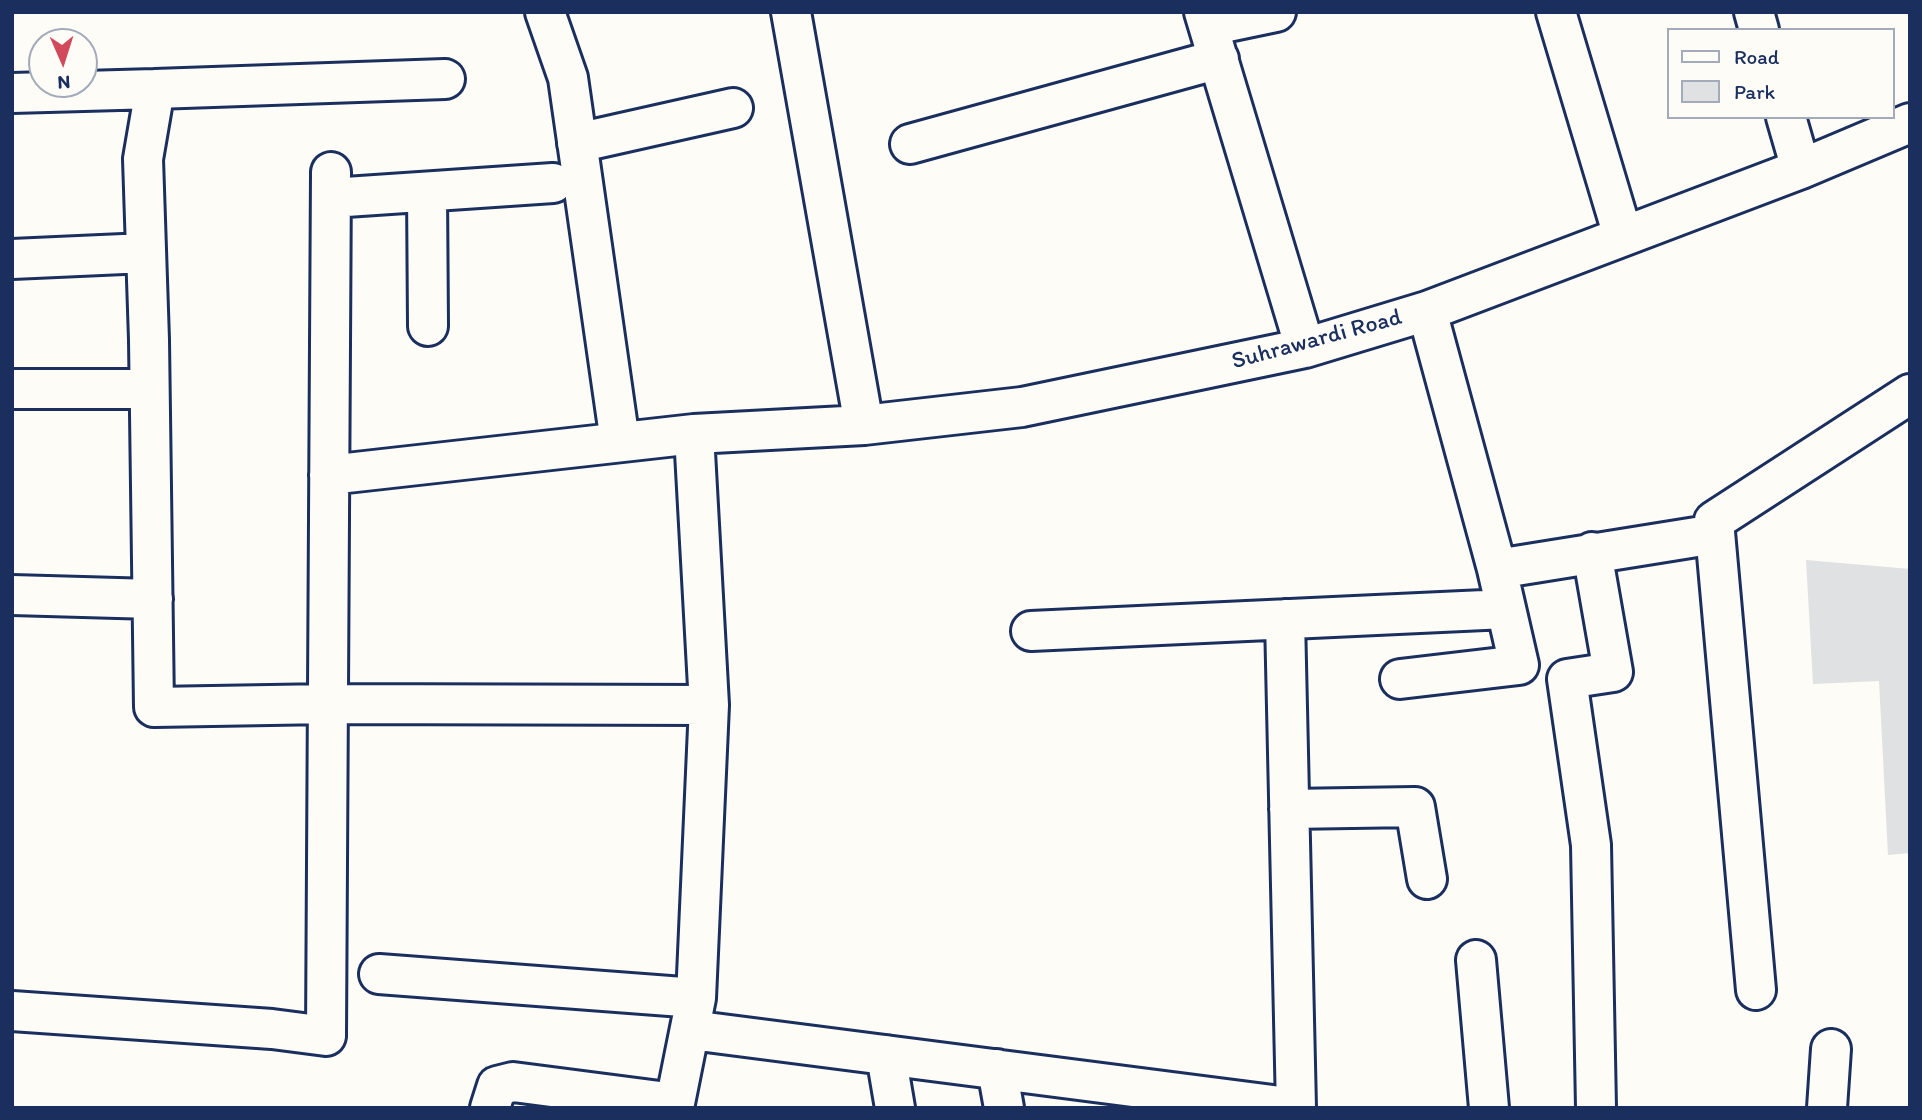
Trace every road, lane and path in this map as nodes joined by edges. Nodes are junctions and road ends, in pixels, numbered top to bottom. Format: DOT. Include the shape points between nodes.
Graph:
graph roads {
  1 [pos="545,12"];
  2 [pos="791,12"];
  3 [pos="1276,12"];
  4 [pos="1556,12"];
  5 [pos="1210,33"];
  6 [pos="446,79"];
  7 [pos="155,89"];
  8 [pos="12,93"];
  9 [pos="733,108"];
  10 [pos="1787,119"];
  11 [pos="1910,123"];
  12 [pos="577,143"];
  13 [pos="910,144"];
  14 [pos="1801,169"];
  15 [pos="554,183"];
  16 [pos="427,191"];
  17 [pos="1623,236"];
  18 [pos="146,253"];
  19 [pos="12,259"];
  20 [pos="1427,311"];
  21 [pos="428,326"];
  22 [pos="1305,348"];
  23 [pos="12,389"];
  24 [pos="149,389"];
  25 [pos="1910,394"];
  26 [pos="864,425"];
  27 [pos="694,433"];
  28 [pos="621,442"];
  29 [pos="329,475"];
  30 [pos="1715,534"];
  31 [pos="1592,552"];
  32 [pos="1497,569"];
  33 [pos="12,595"];
  34 [pos="152,599"];
  35 [pos="1506,609"];
  36 [pos="1285,620"];
  37 [pos="1031,631"];
  38 [pos="1400,679"];
  39 [pos="328,704"];
  40 [pos="709,705"];
  41 [pos="1289,809"];
  42 [pos="1427,879"];
  43 [pos="1476,960"];
  44 [pos="379,974"];
  45 [pos="1756,990"];
  46 [pos="12,1011"];
  47 [pos="694,1014"];
  48 [pos="1831,1049"];
  49 [pos="886,1055"];
  50 [pos="998,1069"];
  51 [pos="1159,1099"];
  52 [pos="675,1105"];
  53 [pos="490,1108"];
  54 [pos="895,1108"];
  55 [pos="1004,1108"];
  56 [pos="1296,1108"];
  57 [pos="1489,1108"];
  58 [pos="1596,1108"];
  59 [pos="1827,1108"];
  1 -- 12 [label="street" via="568,78"];
  2 -- 26 [label="street"];
  3 -- 5 [label="street"];
  4 -- 17 [label="street"];
  5 -- 13 [label="street"];
  5 -- 22 [label="street"];
  6 -- 7 [label="street"];
  7 -- 8 [label="street"];
  7 -- 18 [label="street" via="143,159"];
  9 -- 12 [label="street"];
  10 -- 14 [label="street"];
  11 -- 14 [label="street, Suhrawardi Road"];
  12 -- 28 [label="street"];
  14 -- 17 [label="street, Suhrawardi Road"];
  15 -- 16 [label="street"];
  16 -- 21 [label="street"];
  16 -- 29 [label="street" via="331,185"];
  17 -- 20 [label="street, Suhrawardi Road"];
  18 -- 19 [label="street"];
  18 -- 24 [label="street"];
  20 -- 22 [label="street, Suhrawardi Road"];
  20 -- 32 [label="street"];
  22 -- 26 [label="street, Suhrawardi Road" via="1021,407"];
  23 -- 24 [label="street"];
  24 -- 34 [label="street"];
  25 -- 30 [label="street" via="1714,521"];
  26 -- 27 [label="street, Suhrawardi Road"];
  27 -- 28 [label="street, Suhrawardi Road"];
  27 -- 40 [label="street"];
  28 -- 29 [label="street, Suhrawardi Road"];
  29 -- 39 [label="street"];
  30 -- 31 [label="street"];
  30 -- 45 [label="street"];
  31 -- 32 [label="street"];
  31 -- 58 [label="street" via="1613,672 1567,679 1591,845"];
  32 -- 35 [label="street"];
  33 -- 34 [label="street"];
  34 -- 39 [label="street" via="154,707"];
  35 -- 36 [label="street"];
  35 -- 38 [label="street" via="1519,665"];
  36 -- 37 [label="street"];
  36 -- 41 [label="street"];
  39 -- 40 [label="street"];
  39 -- 46 [label="street" via="326,1037 272,1029"];
  40 -- 47 [label="street"];
  41 -- 42 [label="street" via="1415,807"];
  41 -- 56 [label="street"];
  43 -- 57 [label="street"];
  44 -- 47 [label="street"];
  47 -- 49 [label="street"];
  47 -- 52 [label="street"];
  48 -- 59 [label="street"];
  49 -- 50 [label="street"];
  49 -- 54 [label="street"];
  50 -- 51 [label="street"];
  50 -- 55 [label="street"];
  51 -- 56 [label="street"];
  52 -- 53 [label="street" via="513,1082 497,1086"];
}
